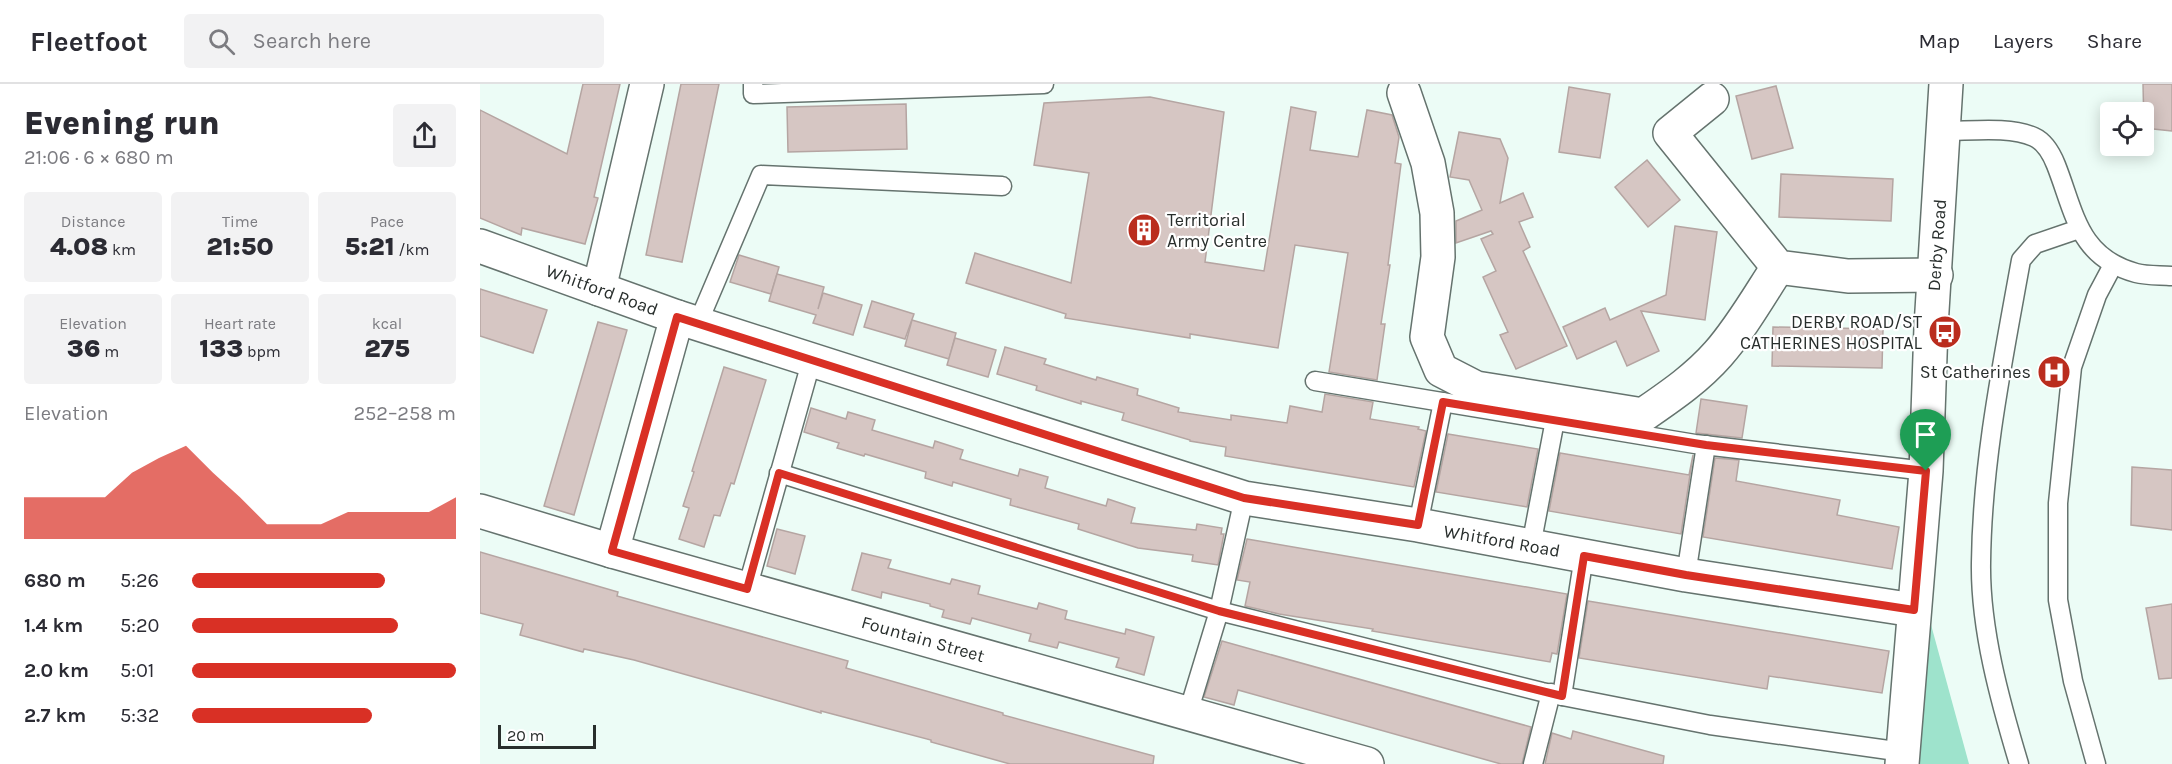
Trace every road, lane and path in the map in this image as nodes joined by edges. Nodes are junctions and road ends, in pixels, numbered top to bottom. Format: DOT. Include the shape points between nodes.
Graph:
graph roads {
  1 [pos="647,84"];
  2 [pos="753,84"];
  3 [pos="1044,84"];
  4 [pos="1946,84"];
  5 [pos="1404,93"];
  6 [pos="1712,99"];
  7 [pos="1944,131"];
  8 [pos="1002,186"];
  9 [pos="2079,229"];
  10 [pos="480,246"];
  11 [pos="2113,265"];
  12 [pos="1778,267"];
  13 [pos="1936,275"];
  14 [pos="2172,276"];
  15 [pos="599,289"];
  16 [pos="687,320"];
  17 [pos="812,359"];
  18 [pos="1315,381"];
  19 [pos="1443,402"];
  20 [pos="1555,420"];
  21 [pos="1706,445"];
  22 [pos="1926,471"];
  23 [pos="779,473"];
  24 [pos="1244,498"];
  25 [pos="480,511"];
  26 [pos="1418,525"];
  27 [pos="1531,546"];
  28 [pos="612,551"];
  29 [pos="1584,556"];
  30 [pos="1686,575"];
  31 [pos="747,589"];
  32 [pos="1914,610"];
  33 [pos="1219,611"];
  34 [pos="1557,694"];
  35 [pos="1188,713"];
  36 [pos="1902,758"];
  37 [pos="1367,764"];
  38 [pos="1533,764"];
  39 [pos="2019,764"];
  40 [pos="2096,764"];
  1 -- 15 [label="street"];
  2 -- 3 [label="lane" via="753,94"];
  4 -- 7 [label="street, Derby Road"];
  5 -- 12 [label="street" via="1428,163 1437,213 1438,257 1427,338 1441,370 1476,388 1642,415 1686,385 1718,354"];
  6 -- 12 [label="street" via="1670,133"];
  7 -- 9 [label="lane" via="2013,131 2036,138 2051,153"];
  7 -- 13 [label="street, Derby Road"];
  8 -- 16 [label="lane" via="762,175"];
  9 -- 11 [label="lane" via="2094,250"];
  9 -- 39 [label="lane" via="2036,244 2021,260 1998,390 1984,503 1981,564 1986,625 1999,698"];
  10 -- 15 [label="street, Whitford Road"];
  11 -- 14 [label="lane" via="2138,274"];
  11 -- 40 [label="lane" via="2097,295 2072,367 2058,503 2058,600 2073,681"];
  12 -- 13 [label="street" via="1848,276"];
  13 -- 22 [label="street, Derby Road"];
  15 -- 16 [label="street, Whitford Road"];
  16 -- 17 [label="street, Whitford Road"];
  16 -- 28 [label="street"];
  17 -- 23 [label="lane"];
  17 -- 24 [label="street, Whitford Road"];
  18 -- 19 [label="lane"];
  19 -- 20 [label="lane"];
  19 -- 26 [label="lane"];
  20 -- 21 [label="lane"];
  20 -- 27 [label="lane"];
  21 -- 22 [label="lane"];
  21 -- 30 [label="lane"];
  22 -- 32 [label="street, Derby Road"];
  23 -- 31 [label="lane"];
  23 -- 33 [label="lane"];
  24 -- 26 [label="street, Whitford Road"];
  24 -- 33 [label="lane"];
  25 -- 28 [label="street, Fountain Street"];
  26 -- 27 [label="street, Whitford Road"];
  27 -- 29 [label="street, Whitford Road"];
  28 -- 31 [label="street, Fountain Street"];
  29 -- 30 [label="street, Whitford Road"];
  29 -- 34 [label="lane"];
  30 -- 32 [label="street, Whitford Road"];
  31 -- 35 [label="street, Fountain Street"];
  32 -- 36 [label="street, Derby Road"];
  33 -- 34 [label="lane"];
  33 -- 35 [label="lane"];
  34 -- 36 [label="lane"];
  34 -- 38 [label="lane"];
  35 -- 37 [label="street, Fountain Street"];
}
